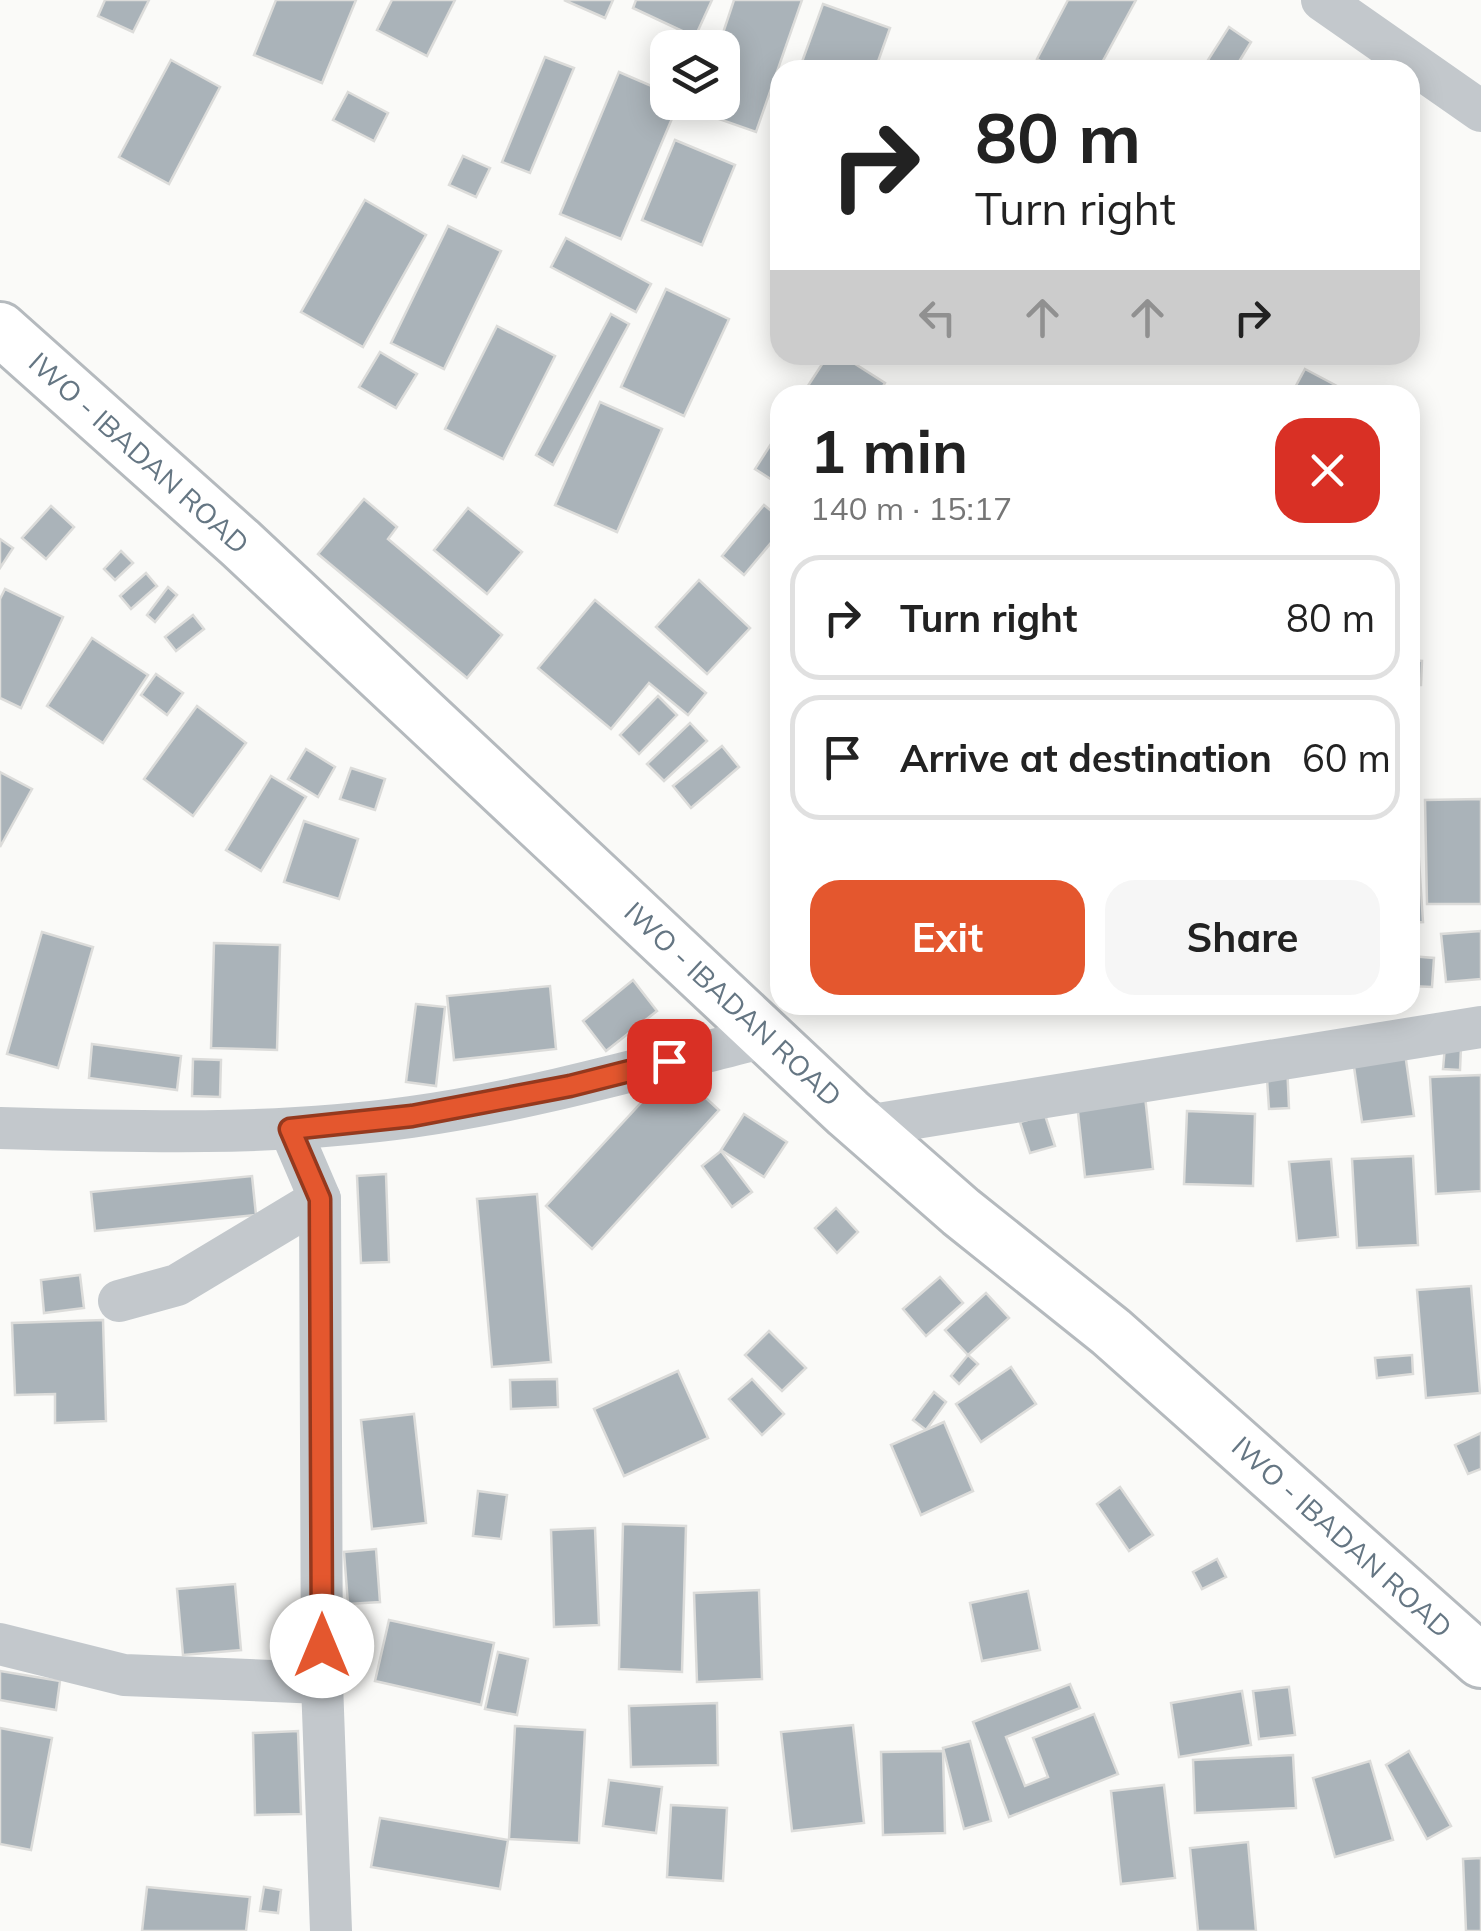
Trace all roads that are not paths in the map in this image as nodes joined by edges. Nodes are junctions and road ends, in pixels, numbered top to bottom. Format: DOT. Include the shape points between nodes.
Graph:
graph roads {
  1 [pos="1322,0"];
  2 [pos="1408,60"];
  3 [pos="1420,68"];
  4 [pos="1481,111"];
  5 [pos="0,329"];
  6 [pos="1481,1026"];
  7 [pos="768,1036"];
  8 [pos="866,1126"];
  9 [pos="0,1128"];
  10 [pos="290,1129"];
  11 [pos="320,1199"];
  12 [pos="119,1301"];
  13 [pos="0,1644"];
  14 [pos="1481,1661"];
  15 [pos="322,1684"];
  16 [pos="331,1931"];
  1 -- 2 [label="street"];
  3 -- 4 [label="street"];
  5 -- 7 [label="main road, IWO - IBADAN ROAD" via="254,556"];
  6 -- 8 [label="street"];
  7 -- 8 [label="main road, IWO - IBADAN ROAD"];
  7 -- 10 [label="street" via="570,1086 430,1113"];
  8 -- 14 [label="main road, IWO - IBADAN ROAD" via="1111,1332"];
  9 -- 10 [label="street"];
  10 -- 11 [label="street"];
  11 -- 12 [label="street" via="177,1285"];
  11 -- 15 [label="street"];
  13 -- 15 [label="street" via="124,1676"];
  15 -- 16 [label="street"];
}
